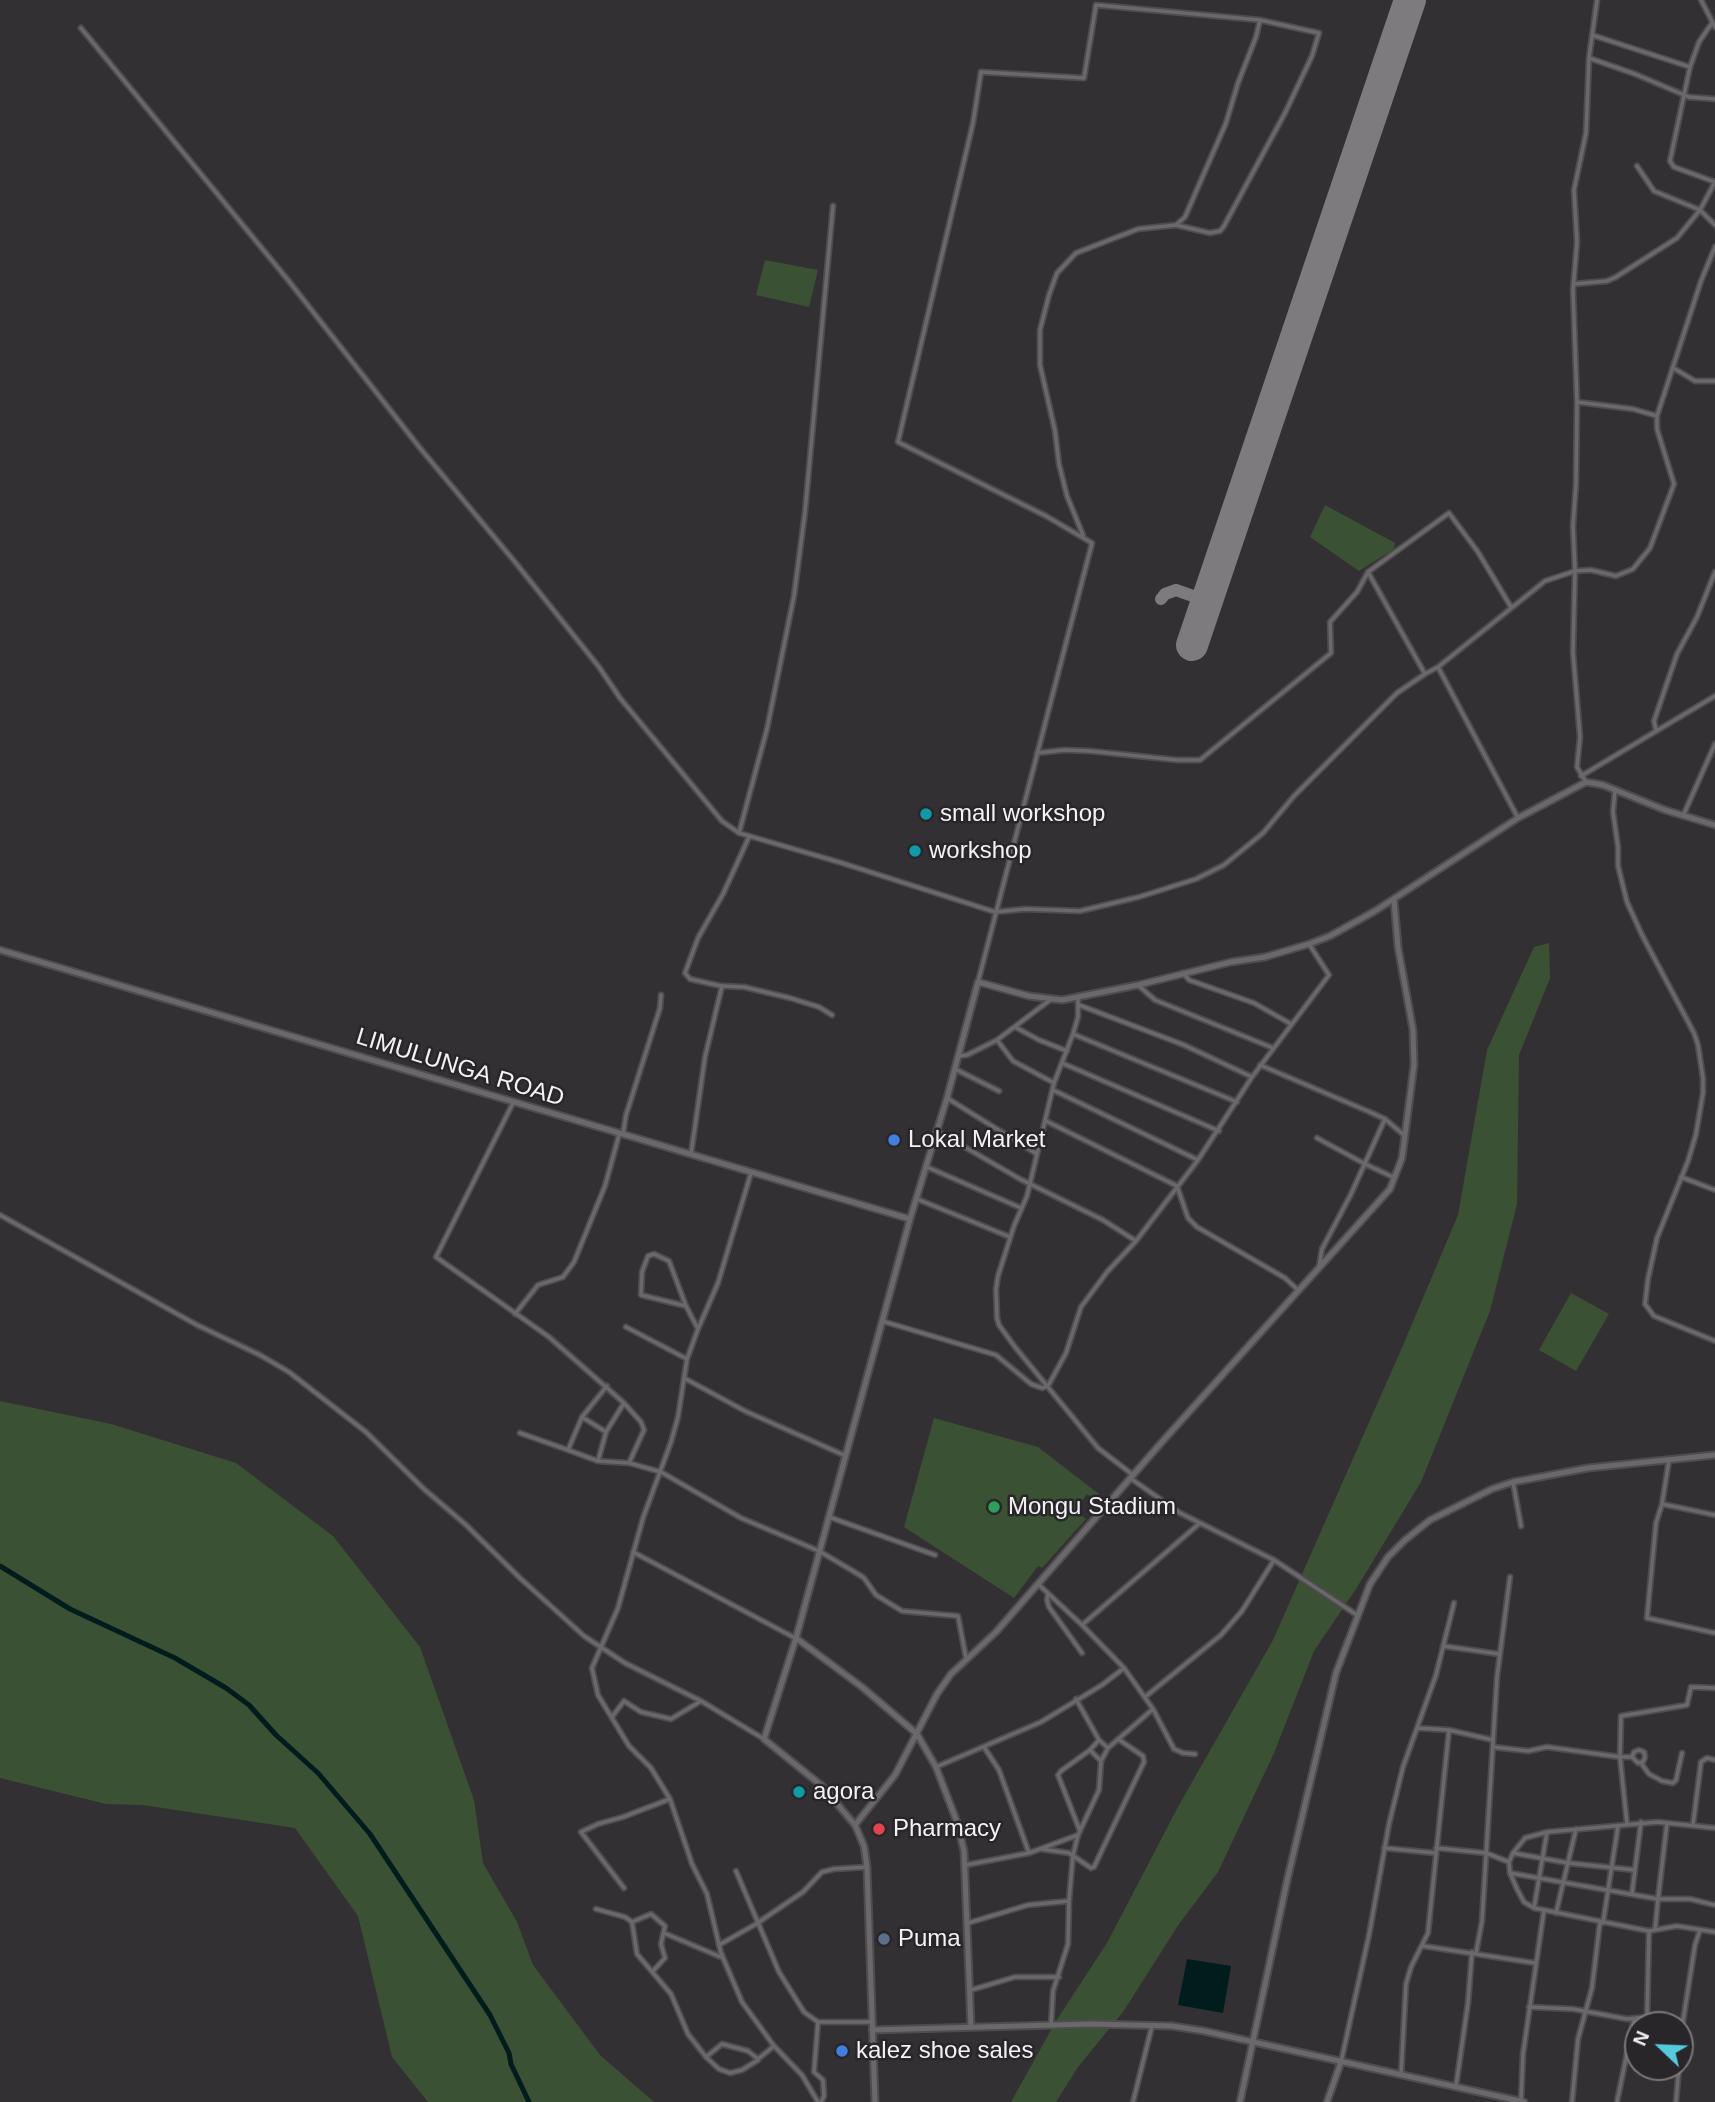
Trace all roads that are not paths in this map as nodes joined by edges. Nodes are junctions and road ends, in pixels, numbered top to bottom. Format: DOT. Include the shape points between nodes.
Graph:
graph roads {
  1 [pos="1597,0"];
  2 [pos="1701,0"];
  3 [pos="1260,20"];
  4 [pos="1713,25"];
  5 [pos="81,28"];
  6 [pos="1591,35"];
  7 [pos="1589,58"];
  8 [pos="1690,67"];
  9 [pos="1684,94"];
  10 [pos="1715,99"];
  11 [pos="1637,166"];
  12 [pos="1715,182"];
  13 [pos="833,206"];
  14 [pos="1700,210"];
  15 [pos="1176,225"];
  16 [pos="1715,225"];
  17 [pos="1715,247"];
  18 [pos="1574,284"];
  19 [pos="1674,369"];
  20 [pos="1715,381"];
  21 [pos="1577,402"];
  22 [pos="1657,416"];
  23 [pos="1083,537"];
  24 [pos="1575,570"];
  25 [pos="1368,572"];
  26 [pos="1715,572"];
  27 [pos="1511,607"];
  28 [pos="1438,667"];
  29 [pos="1425,674"];
  30 [pos="1715,696"];
  31 [pos="1656,730"];
  32 [pos="1715,744"];
  33 [pos="1037,753"];
  34 [pos="1581,776"];
  35 [pos="1587,782"];
  36 [pos="1615,790"];
  37 [pos="1683,816"];
  38 [pos="1518,818"];
  39 [pos="1715,825"];
  40 [pos="739,833"];
  41 [pos="749,837"];
  42 [pos="1394,900"];
  43 [pos="995,912"];
  44 [pos="1309,944"];
  45 [pos="0,950"];
  46 [pos="1183,973"];
  47 [pos="978,982"];
  48 [pos="1138,985"];
  49 [pos="722,986"];
  50 [pos="662,995"];
  51 [pos="1077,998"];
  52 [pos="1050,1000"];
  53 [pos="1079,1005"];
  54 [pos="832,1015"];
  55 [pos="1291,1024"];
  56 [pos="1015,1027"];
  57 [pos="1073,1034"];
  58 [pos="997,1040"];
  59 [pos="1273,1048"];
  60 [pos="1067,1051"];
  61 [pos="958,1056"];
  62 [pos="1062,1063"];
  63 [pos="1260,1065"];
  64 [pos="955,1069"];
  65 [pos="1252,1077"];
  66 [pos="1054,1083"];
  67 [pos="1053,1090"];
  68 [pos="999,1091"];
  69 [pos="947,1098"];
  70 [pos="514,1101"];
  71 [pos="1237,1102"];
  72 [pos="1385,1119"];
  73 [pos="1046,1121"];
  74 [pos="1219,1130"];
  75 [pos="937,1131"];
  76 [pos="621,1135"];
  77 [pos="1406,1137"];
  78 [pos="1317,1138"];
  79 [pos="1037,1154"];
  80 [pos="691,1156"];
  81 [pos="1198,1160"];
  82 [pos="1365,1164"];
  83 [pos="926,1167"];
  84 [pos="751,1173"];
  85 [pos="1681,1177"];
  86 [pos="1395,1178"];
  87 [pos="1030,1184"];
  88 [pos="1177,1185"];
  89 [pos="1715,1190"];
  90 [pos="917,1199"];
  91 [pos="1021,1208"];
  92 [pos="0,1215"];
  93 [pos="910,1219"];
  94 [pos="1010,1237"];
  95 [pos="1136,1241"];
  96 [pos="1319,1267"];
  97 [pos="1298,1290"];
  98 [pos="686,1306"];
  99 [pos="515,1314"];
  100 [pos="882,1321"];
  101 [pos="626,1327"];
  102 [pos="698,1329"];
  103 [pos="1715,1341"];
  104 [pos="687,1359"];
  105 [pos="684,1378"];
  106 [pos="607,1386"];
  107 [pos="1048,1386"];
  108 [pos="624,1404"];
  109 [pos="582,1417"];
  110 [pos="606,1432"];
  111 [pos="520,1433"];
  112 [pos="568,1450"];
  113 [pos="1715,1455"];
  114 [pos="847,1456"];
  115 [pos="1669,1460"];
  116 [pos="598,1461"];
  117 [pos="629,1463"];
  118 [pos="662,1472"];
  119 [pos="1132,1477"];
  120 [pos="1513,1482"];
  121 [pos="1662,1504"];
  122 [pos="1715,1515"];
  123 [pos="829,1517"];
  124 [pos="1200,1523"];
  125 [pos="1521,1526"];
  126 [pos="633,1552"];
  127 [pos="819,1552"];
  128 [pos="935,1555"];
  129 [pos="1274,1560"];
  130 [pos="1510,1577"];
  131 [pos="1038,1584"];
  132 [pos="1048,1594"];
  133 [pos="1454,1603"];
  134 [pos="1357,1615"];
  135 [pos="1082,1625"];
  136 [pos="1715,1633"];
  137 [pos="796,1638"];
  138 [pos="1443,1646"];
  139 [pos="602,1648"];
  140 [pos="1082,1653"];
  141 [pos="1500,1654"];
  142 [pos="966,1658"];
  143 [pos="1124,1668"];
  144 [pos="1715,1688"];
  145 [pos="1145,1697"];
  146 [pos="1076,1699"];
  147 [pos="701,1701"];
  148 [pos="1153,1709"];
  149 [pos="612,1717"];
  150 [pos="1417,1728"];
  151 [pos="1449,1730"];
  152 [pos="917,1734"];
  153 [pos="1118,1739"];
  154 [pos="764,1740"];
  155 [pos="1100,1740"];
  156 [pos="1493,1740"];
  157 [pos="984,1747"];
  158 [pos="1493,1747"];
  159 [pos="1108,1748"];
  160 [pos="1090,1750"];
  161 [pos="1682,1753"];
  162 [pos="1195,1754"];
  163 [pos="1620,1757"];
  164 [pos="1632,1757"];
  165 [pos="1715,1760"];
  166 [pos="1101,1761"];
  167 [pos="1641,1763"];
  168 [pos="936,1767"];
  169 [pos="670,1799"];
  170 [pos="1641,1822"];
  171 [pos="1667,1823"];
  172 [pos="1627,1824"];
  173 [pos="855,1825"];
  174 [pos="1693,1825"];
  175 [pos="1618,1826"];
  176 [pos="1715,1828"];
  177 [pos="1576,1829"];
  178 [pos="1548,1832"];
  179 [pos="1079,1833"];
  180 [pos="1384,1848"];
  181 [pos="1041,1849"];
  182 [pos="1435,1851"];
  183 [pos="1029,1853"];
  184 [pos="1486,1853"];
  185 [pos="1513,1853"];
  186 [pos="1073,1855"];
  187 [pos="1542,1858"];
  188 [pos="1509,1862"];
  189 [pos="1568,1863"];
  190 [pos="966,1865"];
  191 [pos="1611,1866"];
  192 [pos="867,1867"];
  193 [pos="1635,1870"];
  194 [pos="736,1871"];
  195 [pos="1510,1873"];
  196 [pos="1539,1878"];
  197 [pos="1563,1883"];
  198 [pos="624,1888"];
  199 [pos="1608,1890"];
  200 [pos="1632,1894"];
  201 [pos="1658,1899"];
  202 [pos="1069,1901"];
  203 [pos="1715,1905"];
  204 [pos="1534,1908"];
  205 [pos="596,1909"];
  206 [pos="1544,1910"];
  207 [pos="1556,1913"];
  208 [pos="632,1922"];
  209 [pos="1602,1922"];
  210 [pos="968,1923"];
  211 [pos="756,1924"];
  212 [pos="1655,1930"];
  213 [pos="1700,1930"];
  214 [pos="1649,1931"];
  215 [pos="1715,1932"];
  216 [pos="664,1933"];
  217 [pos="719,1945"];
  218 [pos="1423,1946"];
  219 [pos="1474,1953"];
  220 [pos="723,1958"];
  221 [pos="1535,1963"];
  222 [pos="653,1971"];
  223 [pos="1059,1977"];
  224 [pos="971,1990"];
  225 [pos="1529,2007"];
  226 [pos="1647,2011"];
  227 [pos="1685,2011"];
  228 [pos="1586,2012"];
  229 [pos="1624,2018"];
  230 [pos="818,2021"];
  231 [pos="872,2022"];
  232 [pos="1152,2025"];
  233 [pos="1051,2026"];
  234 [pos="971,2027"];
  235 [pos="872,2030"];
  236 [pos="1253,2042"];
  237 [pos="774,2046"];
  238 [pos="706,2057"];
  239 [pos="758,2059"];
  240 [pos="1341,2062"];
  241 [pos="1624,2068"];
  242 [pos="1401,2075"];
  243 [pos="1678,2081"];
  244 [pos="1456,2087"];
  245 [pos="819,2102"];
  246 [pos="876,2102"];
  247 [pos="1133,2102"];
  248 [pos="1240,2102"];
  249 [pos="1327,2102"];
  250 [pos="1522,2102"];
  251 [pos="1572,2102"];
  252 [pos="1617,2102"];
  253 [pos="1676,2102"];
  1 -- 6 [label="street"];
  2 -- 4 [label="street"];
  3 -- 15 [label="street" via="1217,149 1185,217"];
  3 -- 15 [label="street" via="1319,33 1312,56 1220,231"];
  3 -- 23 [label="street" via="1096,5 1084,78 981,72 898,442"];
  4 -- 8 [label="street" via="1699,42"];
  5 -- 40 [label="street" via="620,698 722,821"];
  6 -- 7 [label="street"];
  6 -- 8 [label="street"];
  7 -- 9 [label="street"];
  7 -- 18 [label="street" via="1586,133 1574,183"];
  8 -- 9 [label="street"];
  9 -- 10 [label="street"];
  9 -- 12 [label="street" via="1670,162"];
  11 -- 14 [label="street" via="1654,191"];
  12 -- 14 [label="street"];
  13 -- 40 [label="street" via="794,596 766,736"];
  14 -- 16 [label="street"];
  14 -- 18 [label="street" via="1677,238 1616,277"];
  15 -- 23 [label="street" via="1138,229 1076,253 1057,274 1049,295 1040,330 1040,365 1067,496"];
  17 -- 19 [label="street"];
  18 -- 21 [label="street"];
  19 -- 20 [label="street" via="1695,381"];
  19 -- 22 [label="street"];
  21 -- 22 [label="street"];
  21 -- 24 [label="street"];
  22 -- 24 [label="street" via="1674,484 1650,548 1640,564 1616,576"];
  23 -- 33 [label="street" via="1092,543"];
  24 -- 27 [label="street" via="1545,580"];
  24 -- 34 [label="street" via="1573,652"];
  25 -- 27 [label="street" via="1448,513"];
  25 -- 29 [label="street"];
  25 -- 33 [label="street" via="1330,622 1331,653 1200,760 1090,751"];
  26 -- 31 [label="street" via="1677,654 1654,720"];
  27 -- 28 [label="street"];
  28 -- 29 [label="street"];
  28 -- 38 [label="street"];
  29 -- 43 [label="street" via="1397,693 1263,833 1224,865 1202,877 1080,911"];
  30 -- 31 [label="street"];
  31 -- 34 [label="street"];
  32 -- 37 [label="street"];
  33 -- 43 [label="street"];
  34 -- 35 [label="street"];
  35 -- 36 [label="main road"];
  35 -- 38 [label="main road"];
  36 -- 37 [label="main road"];
  36 -- 85 [label="street" via="1612,811 1618,866 1628,902 1698,1045 1703,1093 1696,1134"];
  37 -- 39 [label="main road"];
  38 -- 42 [label="main road"];
  40 -- 41 [label="street"];
  41 -- 43 [label="street"];
  41 -- 49 [label="street" via="685,973 690,979"];
  42 -- 44 [label="main road"];
  42 -- 77 [label="main road" via="1414,1045"];
  43 -- 47 [label="street"];
  44 -- 46 [label="main road"];
  44 -- 55 [label="street" via="1329,975"];
  45 -- 70 [label="main road, LIMULUNGA ROAD"];
  46 -- 48 [label="main road"];
  46 -- 55 [label="street" via="1189,980 1255,1003"];
  47 -- 52 [label="main road"];
  47 -- 61 [label="main road"];
  48 -- 51 [label="main road"];
  48 -- 59 [label="street" via="1155,1000"];
  49 -- 54 [label="street" via="790,998"];
  49 -- 80 [label="street" via="705,1057"];
  50 -- 76 [label="street"];
  51 -- 52 [label="main road"];
  51 -- 53 [label="street"];
  52 -- 56 [label="street"];
  53 -- 57 [label="street"];
  53 -- 65 [label="street"];
  55 -- 59 [label="street"];
  56 -- 58 [label="street"];
  56 -- 60 [label="street"];
  57 -- 60 [label="street"];
  57 -- 71 [label="street"];
  58 -- 61 [label="street"];
  58 -- 66 [label="street" via="1013,1061"];
  59 -- 63 [label="street"];
  60 -- 62 [label="street"];
  61 -- 64 [label="main road"];
  62 -- 66 [label="street"];
  62 -- 74 [label="street"];
  63 -- 65 [label="street"];
  63 -- 72 [label="street"];
  64 -- 68 [label="street"];
  64 -- 69 [label="main road"];
  65 -- 71 [label="street"];
  66 -- 67 [label="street"];
  67 -- 73 [label="street"];
  67 -- 81 [label="street"];
  69 -- 75 [label="main road"];
  69 -- 79 [label="street"];
  70 -- 76 [label="main road, LIMULUNGA ROAD"];
  70 -- 99 [label="street" via="436,1257"];
  71 -- 74 [label="street"];
  72 -- 77 [label="street"];
  72 -- 82 [label="street"];
  73 -- 79 [label="street"];
  73 -- 88 [label="street"];
  74 -- 81 [label="street"];
  75 -- 83 [label="main road"];
  75 -- 87 [label="street"];
  76 -- 80 [label="main road, LIMULUNGA ROAD"];
  76 -- 99 [label="street" via="574,1262 563,1277 538,1285"];
  77 -- 86 [label="main road"];
  78 -- 82 [label="street"];
  79 -- 87 [label="street"];
  80 -- 84 [label="main road, LIMULUNGA ROAD"];
  81 -- 88 [label="street"];
  82 -- 86 [label="street"];
  82 -- 96 [label="street" via="1322,1249"];
  83 -- 90 [label="main road"];
  83 -- 91 [label="street"];
  84 -- 93 [label="main road, LIMULUNGA ROAD"];
  84 -- 102 [label="street" via="718,1283"];
  85 -- 89 [label="street"];
  85 -- 103 [label="street" via="1657,1238 1645,1304 1654,1316"];
  86 -- 96 [label="main road" via="1382,1200"];
  87 -- 91 [label="street"];
  87 -- 95 [label="street"];
  88 -- 95 [label="street"];
  88 -- 97 [label="street" via="1188,1217 1198,1227"];
  90 -- 93 [label="main road"];
  90 -- 94 [label="street"];
  91 -- 94 [label="street"];
  92 -- 139 [label="street" via="289,1372 366,1432 520,1578"];
  93 -- 100 [label="main road"];
  94 -- 107 [label="street" via="996,1289 996,1318"];
  95 -- 107 [label="street" via="1081,1307 1066,1353"];
  96 -- 97 [label="main road"];
  97 -- 119 [label="main road"];
  98 -- 98 [label="street" via="669,1261 648,1256 641,1295"];
  98 -- 102 [label="street"];
  99 -- 106 [label="street"];
  100 -- 107 [label="street" via="996,1355 1031,1384"];
  100 -- 114 [label="main road"];
  101 -- 104 [label="street"];
  102 -- 104 [label="street"];
  104 -- 105 [label="street"];
  105 -- 114 [label="street"];
  105 -- 118 [label="street"];
  106 -- 108 [label="street"];
  106 -- 109 [label="street"];
  107 -- 119 [label="street" via="1098,1448"];
  108 -- 110 [label="street"];
  108 -- 117 [label="street" via="643,1426"];
  109 -- 110 [label="street"];
  109 -- 112 [label="street"];
  110 -- 116 [label="street"];
  111 -- 112 [label="street"];
  112 -- 116 [label="street"];
  113 -- 115 [label="main road"];
  114 -- 123 [label="main road"];
  115 -- 120 [label="main road"];
  115 -- 121 [label="street"];
  116 -- 117 [label="street"];
  117 -- 118 [label="street"];
  118 -- 126 [label="street"];
  118 -- 127 [label="street" via="750,1522"];
  119 -- 124 [label="street" via="1156,1498"];
  119 -- 131 [label="main road"];
  120 -- 125 [label="street"];
  120 -- 134 [label="main road" via="1430,1520 1405,1540 1370,1584"];
  121 -- 122 [label="street"];
  121 -- 136 [label="street" via="1654,1537 1647,1618"];
  123 -- 127 [label="main road"];
  123 -- 128 [label="street"];
  124 -- 129 [label="street"];
  124 -- 135 [label="street"];
  126 -- 137 [label="street"];
  126 -- 139 [label="street"];
  127 -- 137 [label="main road"];
  127 -- 142 [label="street" via="864,1577 876,1595 902,1611 958,1616"];
  129 -- 134 [label="street"];
  129 -- 145 [label="street" via="1221,1635"];
  130 -- 141 [label="street"];
  131 -- 132 [label="street"];
  131 -- 142 [label="main road"];
  132 -- 135 [label="street"];
  132 -- 140 [label="street" via="1049,1607"];
  133 -- 138 [label="street"];
  134 -- 236 [label="main road" via="1336,1673"];
  135 -- 143 [label="street"];
  137 -- 152 [label="main road"];
  137 -- 154 [label="main road"];
  138 -- 141 [label="street"];
  138 -- 150 [label="street"];
  139 -- 147 [label="street"];
  139 -- 149 [label="street" via="592,1668 596,1689"];
  141 -- 156 [label="street"];
  142 -- 152 [label="main road" via="937,1694"];
  143 -- 145 [label="street"];
  143 -- 146 [label="street"];
  144 -- 163 [label="street" via="1691,1687 1687,1705 1622,1716"];
  145 -- 148 [label="street"];
  146 -- 155 [label="street"];
  146 -- 157 [label="street"];
  147 -- 149 [label="street" via="671,1718 641,1712 624,1701"];
  147 -- 154 [label="street"];
  148 -- 153 [label="street"];
  148 -- 162 [label="street" via="1174,1749"];
  149 -- 169 [label="street"];
  150 -- 151 [label="street"];
  150 -- 180 [label="street"];
  151 -- 156 [label="street"];
  151 -- 182 [label="street"];
  152 -- 168 [label="main road"];
  152 -- 173 [label="main road" via="895,1774"];
  153 -- 159 [label="street"];
  153 -- 186 [label="street" via="1143,1756 1143,1768 1092,1868"];
  154 -- 173 [label="main road" via="822,1786"];
  155 -- 159 [label="street"];
  155 -- 160 [label="street"];
  156 -- 158 [label="street"];
  157 -- 168 [label="street"];
  157 -- 183 [label="street" via="999,1770"];
  158 -- 163 [label="street" via="1528,1751 1547,1747"];
  158 -- 184 [label="street"];
  159 -- 166 [label="street"];
  160 -- 166 [label="street"];
  160 -- 179 [label="street" via="1058,1775"];
  161 -- 167 [label="street" via="1673,1783 1649,1774"];
  163 -- 164 [label="street"];
  163 -- 172 [label="street"];
  164 -- 167 [label="street"];
  164 -- 167 [label="street" via="1642,1751"];
  165 -- 174 [label="street" via="1701,1762"];
  166 -- 179 [label="street" via="1099,1790"];
  168 -- 190 [label="main road" via="957,1822"];
  169 -- 198 [label="street" via="581,1832"];
  169 -- 217 [label="street" via="692,1864 708,1894"];
  170 -- 171 [label="street"];
  170 -- 172 [label="street"];
  170 -- 193 [label="street"];
  171 -- 174 [label="street"];
  171 -- 201 [label="street"];
  172 -- 175 [label="street"];
  173 -- 192 [label="main road"];
  174 -- 176 [label="street"];
  175 -- 177 [label="street"];
  175 -- 191 [label="street"];
  177 -- 178 [label="street"];
  177 -- 189 [label="street"];
  178 -- 185 [label="street" via="1525,1838"];
  178 -- 187 [label="street"];
  179 -- 181 [label="street"];
  179 -- 186 [label="street"];
  180 -- 182 [label="street"];
  180 -- 240 [label="street"];
  181 -- 183 [label="street"];
  181 -- 186 [label="street"];
  182 -- 184 [label="street"];
  182 -- 218 [label="street"];
  183 -- 190 [label="street"];
  184 -- 188 [label="street"];
  184 -- 219 [label="street" via="1482,1921"];
  185 -- 187 [label="street"];
  185 -- 188 [label="street"];
  186 -- 202 [label="street"];
  187 -- 189 [label="street"];
  187 -- 196 [label="street"];
  188 -- 195 [label="street"];
  189 -- 191 [label="street"];
  189 -- 197 [label="street"];
  190 -- 210 [label="main road"];
  191 -- 193 [label="street"];
  191 -- 199 [label="street"];
  192 -- 211 [label="street" via="822,1872 803,1892"];
  192 -- 231 [label="main road"];
  193 -- 200 [label="street"];
  194 -- 211 [label="street"];
  195 -- 196 [label="street"];
  195 -- 204 [label="street" via="1524,1902"];
  196 -- 197 [label="street"];
  196 -- 204 [label="street"];
  197 -- 199 [label="street"];
  197 -- 207 [label="street"];
  199 -- 200 [label="street"];
  199 -- 209 [label="street"];
  200 -- 201 [label="street"];
  201 -- 203 [label="street"];
  201 -- 212 [label="street"];
  202 -- 210 [label="street" via="1028,1905"];
  202 -- 223 [label="street" via="1068,1944"];
  204 -- 206 [label="street"];
  205 -- 208 [label="street"];
  206 -- 207 [label="street"];
  206 -- 221 [label="street"];
  207 -- 209 [label="street"];
  208 -- 216 [label="street" via="653,1914 665,1924"];
  208 -- 222 [label="street" via="637,1954"];
  209 -- 214 [label="street"];
  209 -- 228 [label="street"];
  210 -- 224 [label="main road"];
  211 -- 217 [label="street"];
  211 -- 230 [label="street" via="785,1984 804,2012"];
  212 -- 213 [label="street" via="1667,1926"];
  212 -- 214 [label="street"];
  213 -- 215 [label="street"];
  213 -- 227 [label="street"];
  214 -- 226 [label="street"];
  216 -- 220 [label="street"];
  216 -- 222 [label="street" via="665,1958"];
  217 -- 220 [label="street"];
  218 -- 219 [label="street"];
  218 -- 242 [label="street" via="1406,1984"];
  219 -- 221 [label="street"];
  219 -- 244 [label="street"];
  220 -- 237 [label="street" via="742,2002"];
  221 -- 225 [label="street"];
  222 -- 238 [label="street"];
  223 -- 224 [label="street" via="1015,1977"];
  223 -- 233 [label="street"];
  224 -- 234 [label="main road"];
  225 -- 228 [label="street"];
  225 -- 250 [label="street"];
  228 -- 229 [label="street"];
  228 -- 251 [label="street" via="1578,2039"];
  230 -- 231 [label="street"];
  230 -- 245 [label="street" via="814,2072 823,2080 824,2095"];
  231 -- 235 [label="main road"];
  232 -- 233 [label="main road"];
  232 -- 236 [label="main road"];
  232 -- 247 [label="street"];
  233 -- 234 [label="main road"];
  234 -- 235 [label="main road"];
  235 -- 246 [label="main road"];
  236 -- 240 [label="main road"];
  236 -- 248 [label="main road"];
  237 -- 239 [label="street"];
  237 -- 245 [label="street"];
  238 -- 239 [label="street" via="722,2045 748,2051"];
  238 -- 239 [label="street" via="730,2073"];
  240 -- 242 [label="main road"];
  240 -- 249 [label="main road"];
  241 -- 252 [label="street"];
  242 -- 244 [label="main road"];
  243 -- 253 [label="street"];
  244 -- 250 [label="main road"];
}
